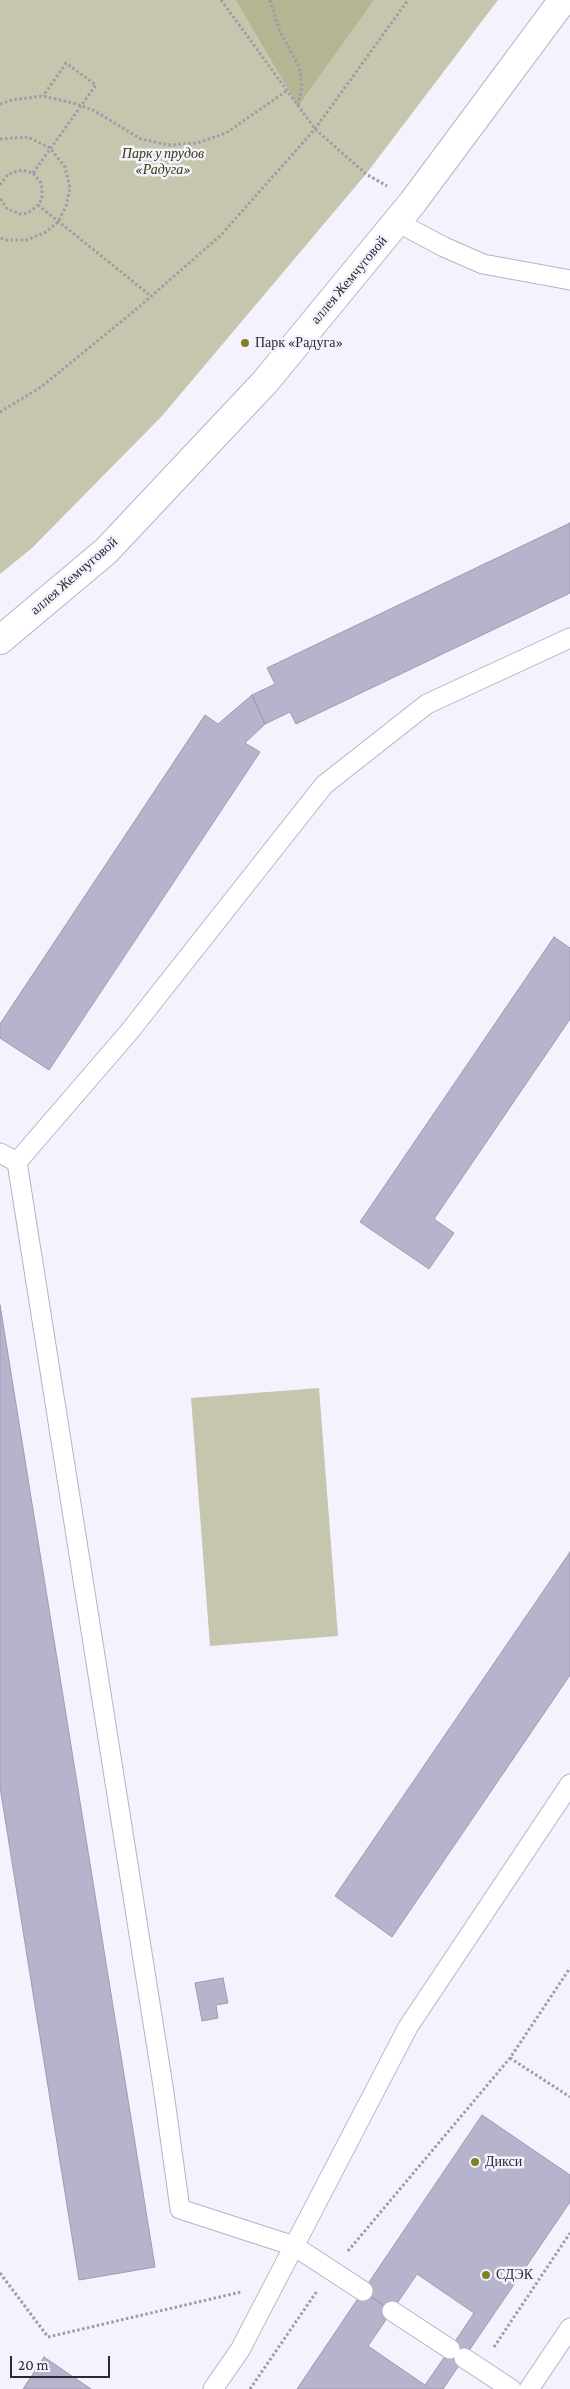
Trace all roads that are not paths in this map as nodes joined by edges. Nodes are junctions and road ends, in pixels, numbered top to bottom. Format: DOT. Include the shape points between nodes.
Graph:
graph roads {
  1 [pos="563,0"];
  2 [pos="405,212"];
  3 [pos="570,280"];
  4 [pos="570,638"];
  5 [pos="0,640"];
  6 [pos="0,1153"];
  7 [pos="17,1162"];
  8 [pos="570,1784"];
  9 [pos="294,2246"];
  10 [pos="363,2292"];
  11 [pos="392,2311"];
  12 [pos="570,2328"];
  13 [pos="213,2389"];
  14 [pos="511,2389"];
  15 [pos="529,2389"];
  1 -- 2 [label="street, аллея Жемчуговой"];
  2 -- 3 [label="lane" via="444,248 483,264"];
  2 -- 5 [label="street, аллея Жемчуговой" via="266,382 112,544"];
  4 -- 7 [label="lane" via="427,704 324,785 129,1032"];
  6 -- 7 [label="lane"];
  7 -- 9 [label="lane" via="180,2209"];
  8 -- 9 [label="lane" via="408,2027"];
  9 -- 10 [label="lane"];
  9 -- 13 [label="lane" via="240,2350"];
  11 -- 14 [label="lane"];
  12 -- 15 [label="lane"];
}
